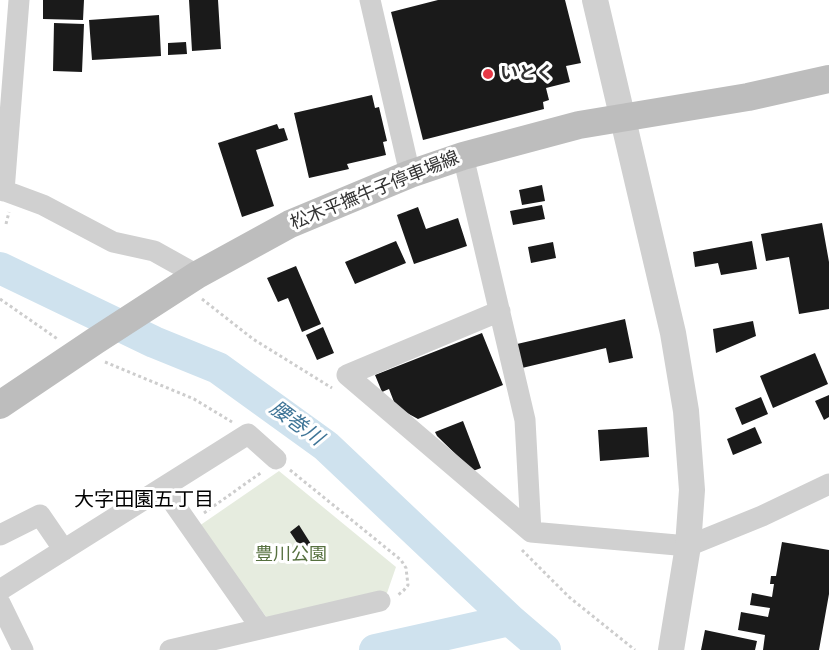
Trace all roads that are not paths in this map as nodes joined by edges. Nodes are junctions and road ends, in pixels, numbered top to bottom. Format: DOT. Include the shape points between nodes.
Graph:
graph roads {
  1 [pos="19,0"];
  2 [pos="370,0"];
  3 [pos="595,0"];
  4 [pos="9,24"];
  5 [pos="829,79"];
  6 [pos="622,117"];
  7 [pos="463,156"];
  8 [pos="410,174"];
  9 [pos="2,190"];
  10 [pos="181,285"];
  11 [pos="500,311"];
  12 [pos="0,405"];
  13 [pos="279,465"];
  14 [pos="829,484"];
  15 [pos="163,488"];
  16 [pos="0,535"];
  17 [pos="526,540"];
  18 [pos="688,546"];
  19 [pos="64,550"];
  20 [pos="2,586"];
  21 [pos="380,601"];
  22 [pos="261,627"];
  23 [pos="23,650"];
  24 [pos="170,650"];
  25 [pos="671,650"];
  1 -- 4 [label="street"];
  2 -- 8 [label="street"];
  3 -- 6 [label="street"];
  4 -- 9 [label="street"];
  5 -- 6 [label="main road, 松木平撫牛子停車場線" via="748,97"];
  6 -- 7 [label="main road, 松木平撫牛子停車場線"];
  6 -- 18 [label="street" via="673,333 686,411 692,490"];
  7 -- 8 [label="main road, 松木平撫牛子停車場線"];
  7 -- 11 [label="street"];
  8 -- 10 [label="main road, 松木平撫牛子停車場線" via="290,224"];
  9 -- 10 [label="street" via="43,205 113,242 154,252"];
  10 -- 12 [label="main road, 松木平撫牛子停車場線"];
  11 -- 17 [label="street" via="525,420"];
  11 -- 17 [label="street" via="347,375"];
  13 -- 15 [label="street" via="248,434"];
  14 -- 18 [label="street"];
  15 -- 19 [label="street"];
  15 -- 22 [label="street"];
  16 -- 19 [label="street" via="40,514"];
  17 -- 18 [label="street"];
  18 -- 25 [label="street"];
  19 -- 20 [label="street"];
  20 -- 23 [label="street"];
  21 -- 22 [label="street"];
  22 -- 24 [label="street"];
}
